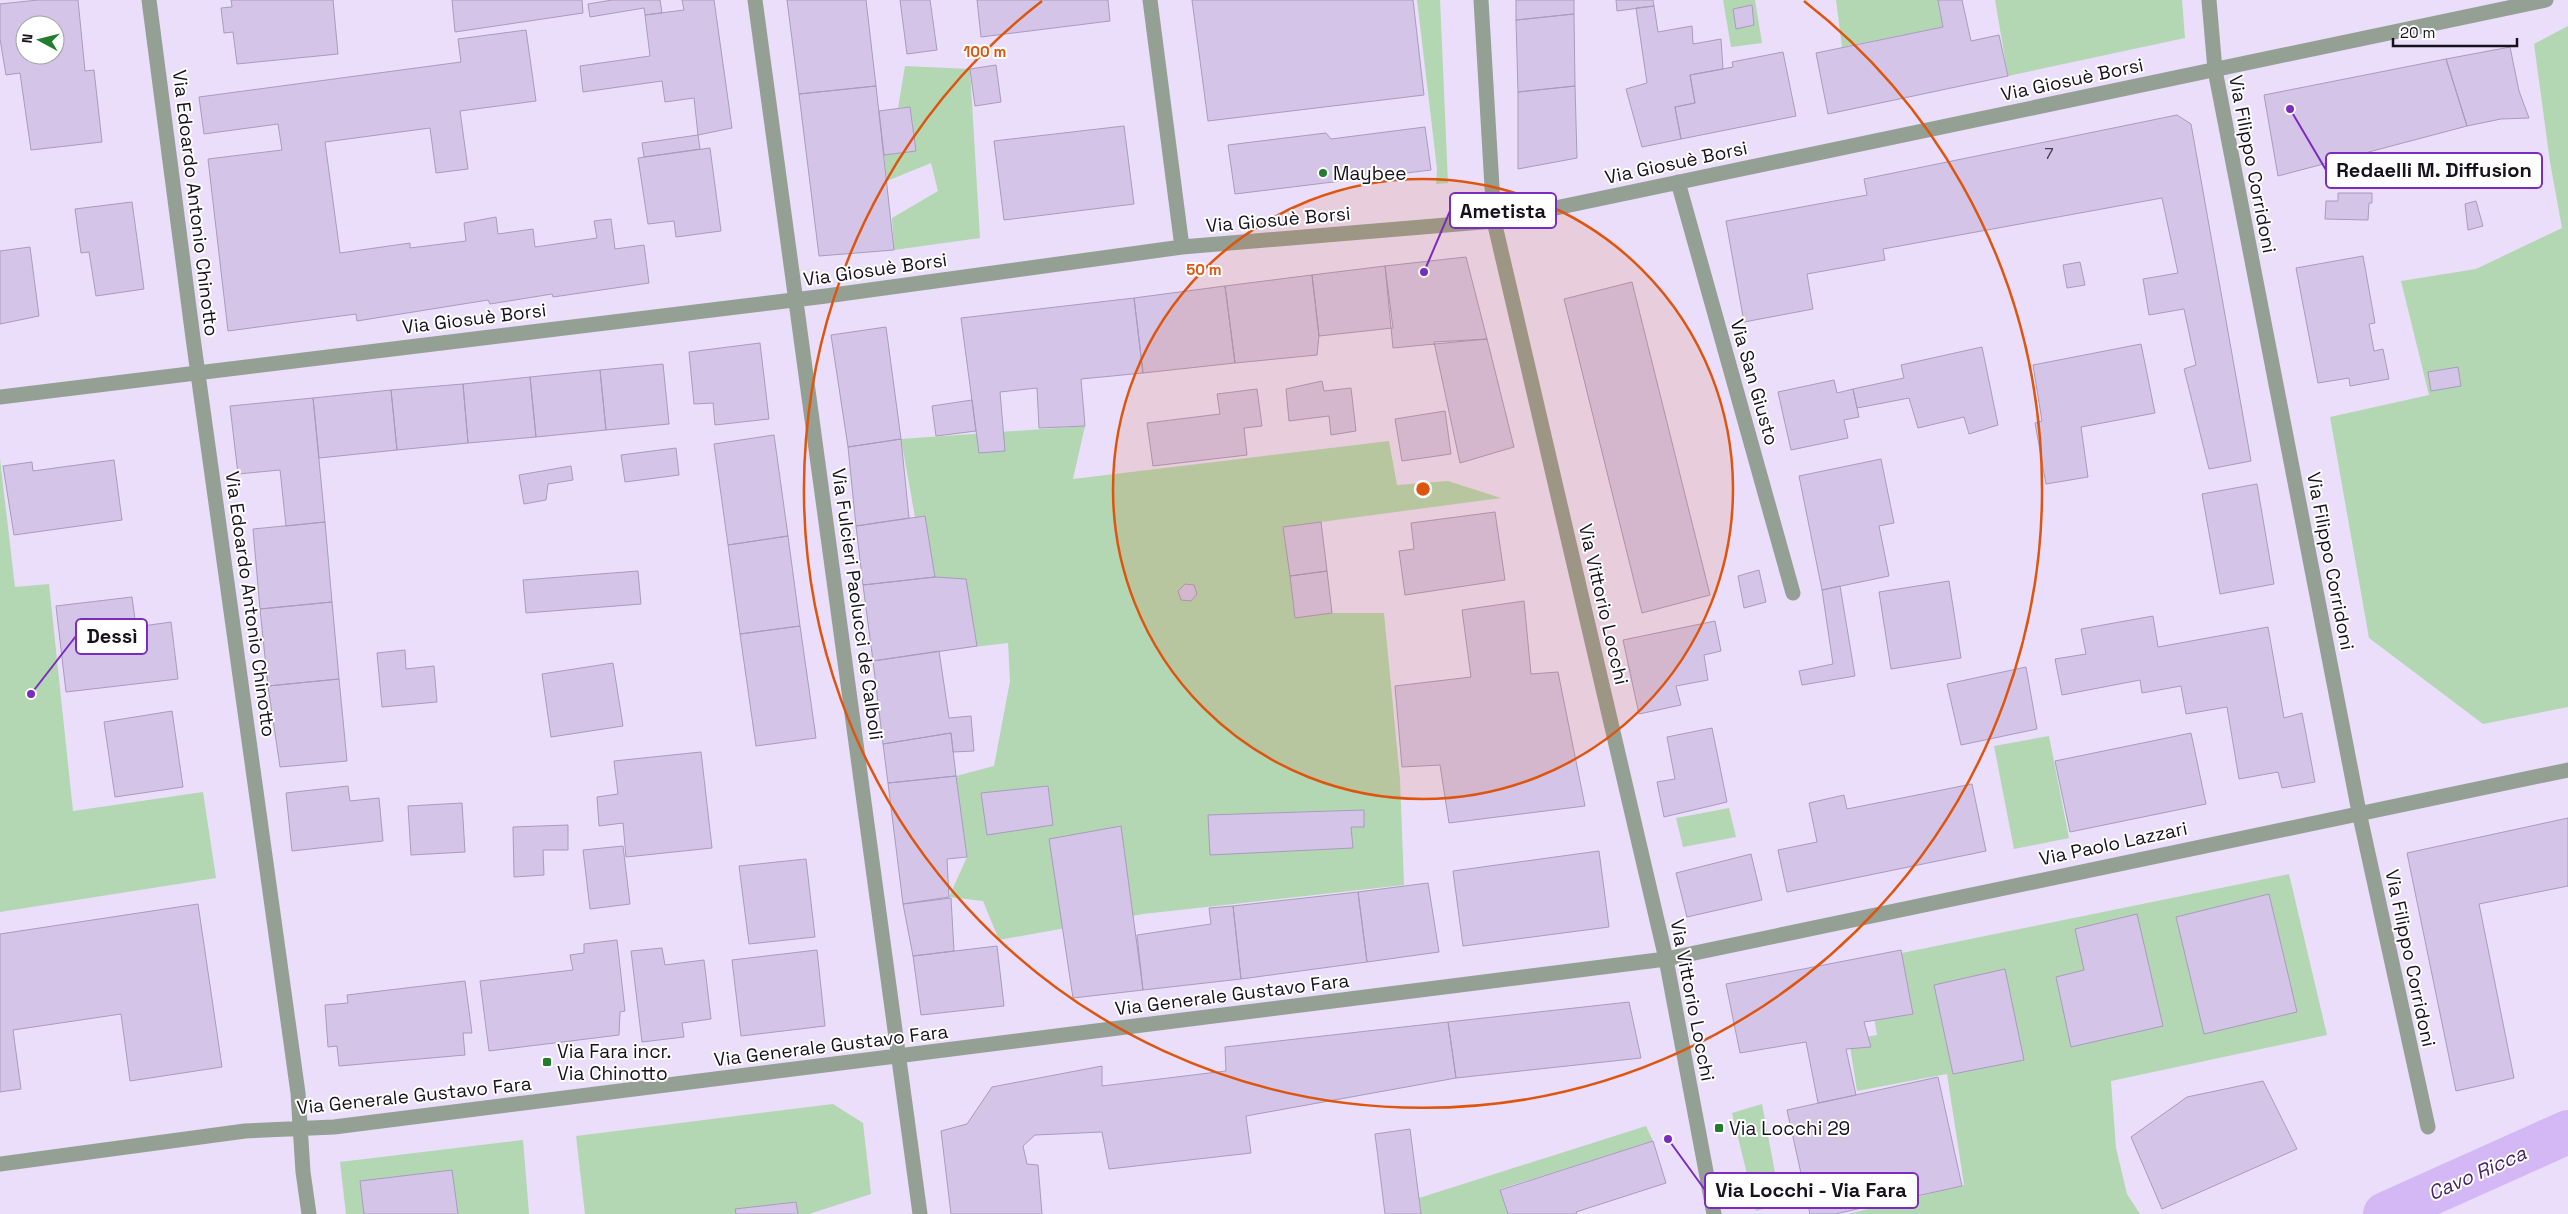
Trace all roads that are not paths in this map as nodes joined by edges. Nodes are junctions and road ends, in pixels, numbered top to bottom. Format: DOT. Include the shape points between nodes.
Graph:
graph roads {
  1 [pos="149,0"];
  2 [pos="755,0"];
  3 [pos="1150,0"];
  4 [pos="1481,0"];
  5 [pos="2209,0"];
  6 [pos="2546,0"];
  7 [pos="2215,70"];
  8 [pos="1678,182"];
  9 [pos="1494,221"];
  10 [pos="1182,248"];
  11 [pos="796,300"];
  12 [pos="198,372"];
  13 [pos="0,398"];
  14 [pos="1793,593"];
  15 [pos="2568,770"];
  16 [pos="2359,812"];
  17 [pos="1666,958"];
  18 [pos="899,1057"];
  19 [pos="2428,1127"];
  20 [pos="300,1129"];
  21 [pos="0,1164"];
  22 [pos="309,1214"];
  23 [pos="920,1214"];
  24 [pos="1714,1214"];
  1 -- 12 [label="street, Via Edoardo Antonio Chinotto"];
  2 -- 11 [label="street, Via Fulcieri Paolucci de Calboli"];
  3 -- 10 [label="street"];
  4 -- 9 [label="street, Via Vittorio Locchi"];
  5 -- 7 [label="street, Via Filippo Corridoni"];
  6 -- 7 [label="street, Via Giosuè Borsi"];
  7 -- 8 [label="street, Via Giosuè Borsi"];
  7 -- 16 [label="street, Via Filippo Corridoni"];
  8 -- 9 [label="street, Via Giosuè Borsi"];
  8 -- 14 [label="street, Via San Giusto"];
  9 -- 10 [label="street, Via Giosuè Borsi"];
  9 -- 17 [label="street, Via Vittorio Locchi"];
  10 -- 11 [label="street, Via Giosuè Borsi"];
  11 -- 12 [label="street, Via Giosuè Borsi"];
  11 -- 18 [label="street, Via Fulcieri Paolucci de Calboli"];
  12 -- 13 [label="street, Via Giosuè Borsi"];
  12 -- 20 [label="street, Via Edoardo Antonio Chinotto" via="298,1093"];
  15 -- 16 [label="street, Via Paolo Lazzari"];
  16 -- 17 [label="street, Via Paolo Lazzari"];
  16 -- 19 [label="street, Via Filippo Corridoni"];
  17 -- 18 [label="street, Via Generale Gustavo Fara"];
  17 -- 24 [label="street, Via Vittorio Locchi"];
  18 -- 20 [label="street, Via Generale Gustavo Fara"];
  18 -- 23 [label="street, Via Fulcieri Paolucci de Calboli"];
  20 -- 21 [label="street, Via Generale Gustavo Fara" via="245,1131"];
  20 -- 22 [label="street, Via Edoardo Antonio Chinotto"];
}
